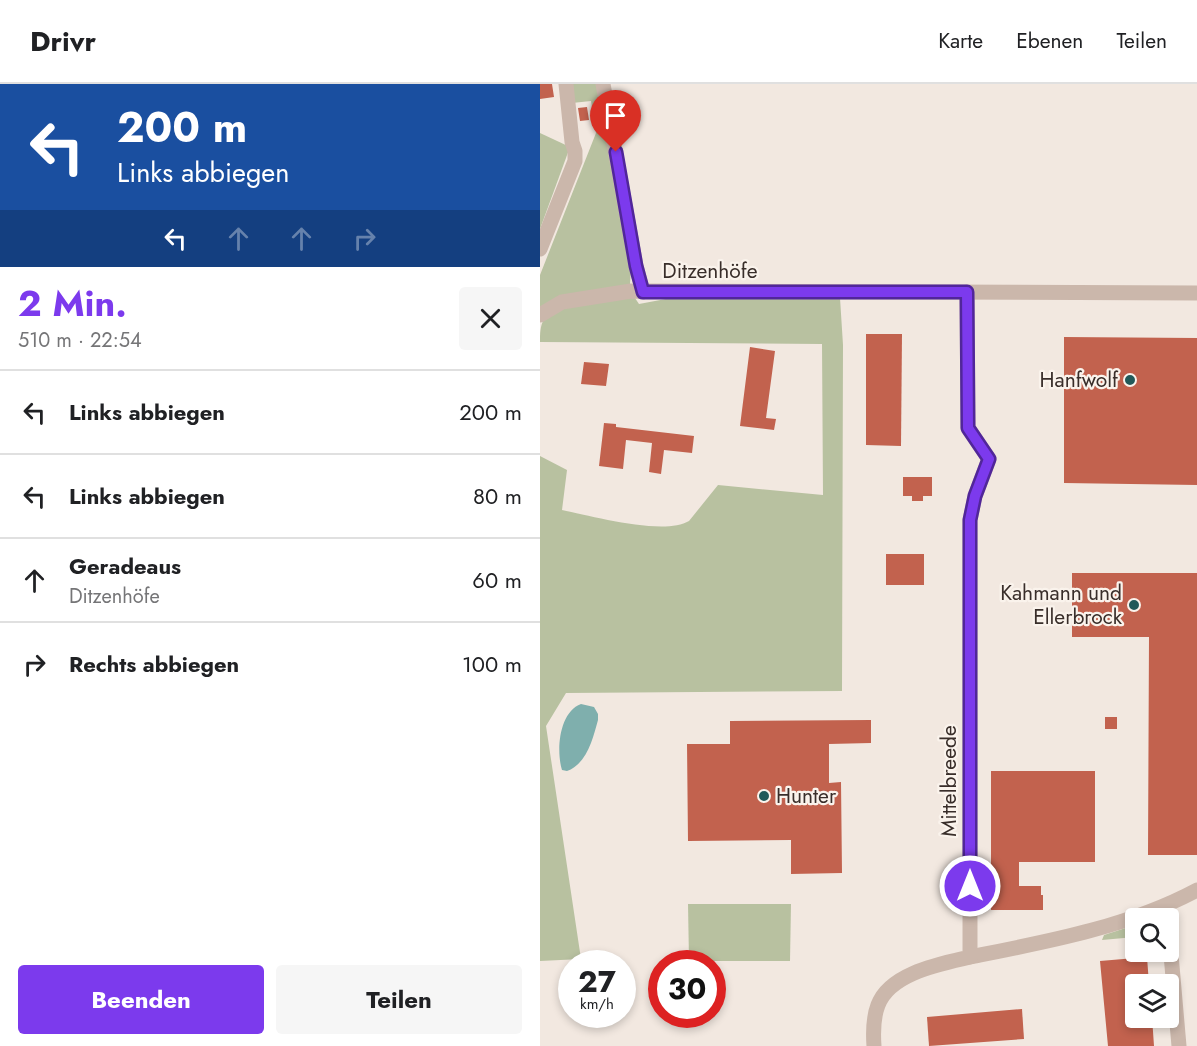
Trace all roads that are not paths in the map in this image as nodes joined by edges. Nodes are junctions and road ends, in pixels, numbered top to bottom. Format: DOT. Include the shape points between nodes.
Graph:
graph roads {
  1 [pos="566,84"];
  2 [pos="603,84"];
  3 [pos="540,249"];
  4 [pos="643,292"];
  5 [pos="967,292"];
  6 [pos="1197,293"];
  7 [pos="540,315"];
  8 [pos="1197,890"];
  9 [pos="1175,908"];
  10 [pos="1125,920"];
  11 [pos="970,957"];
  12 [pos="1172,962"];
  13 [pos="874,1046"];
  14 [pos="1179,1046"];
  1 -- 3 [label="street" via="574,161"];
  2 -- 4 [label="street"];
  4 -- 5 [label="street, Ditzenhöfe"];
  4 -- 7 [label="street, Ditzenhöfe" via="571,300"];
  5 -- 6 [label="street, Ditzenhöfe"];
  5 -- 11 [label="street, Mittelbreede" via="968,428 989,459 970,520"];
  8 -- 9 [label="street"];
  10 -- 11 [label="street"];
  11 -- 13 [label="street" via="921,970 889,989 875,1014"];
  12 -- 14 [label="street"];
}
